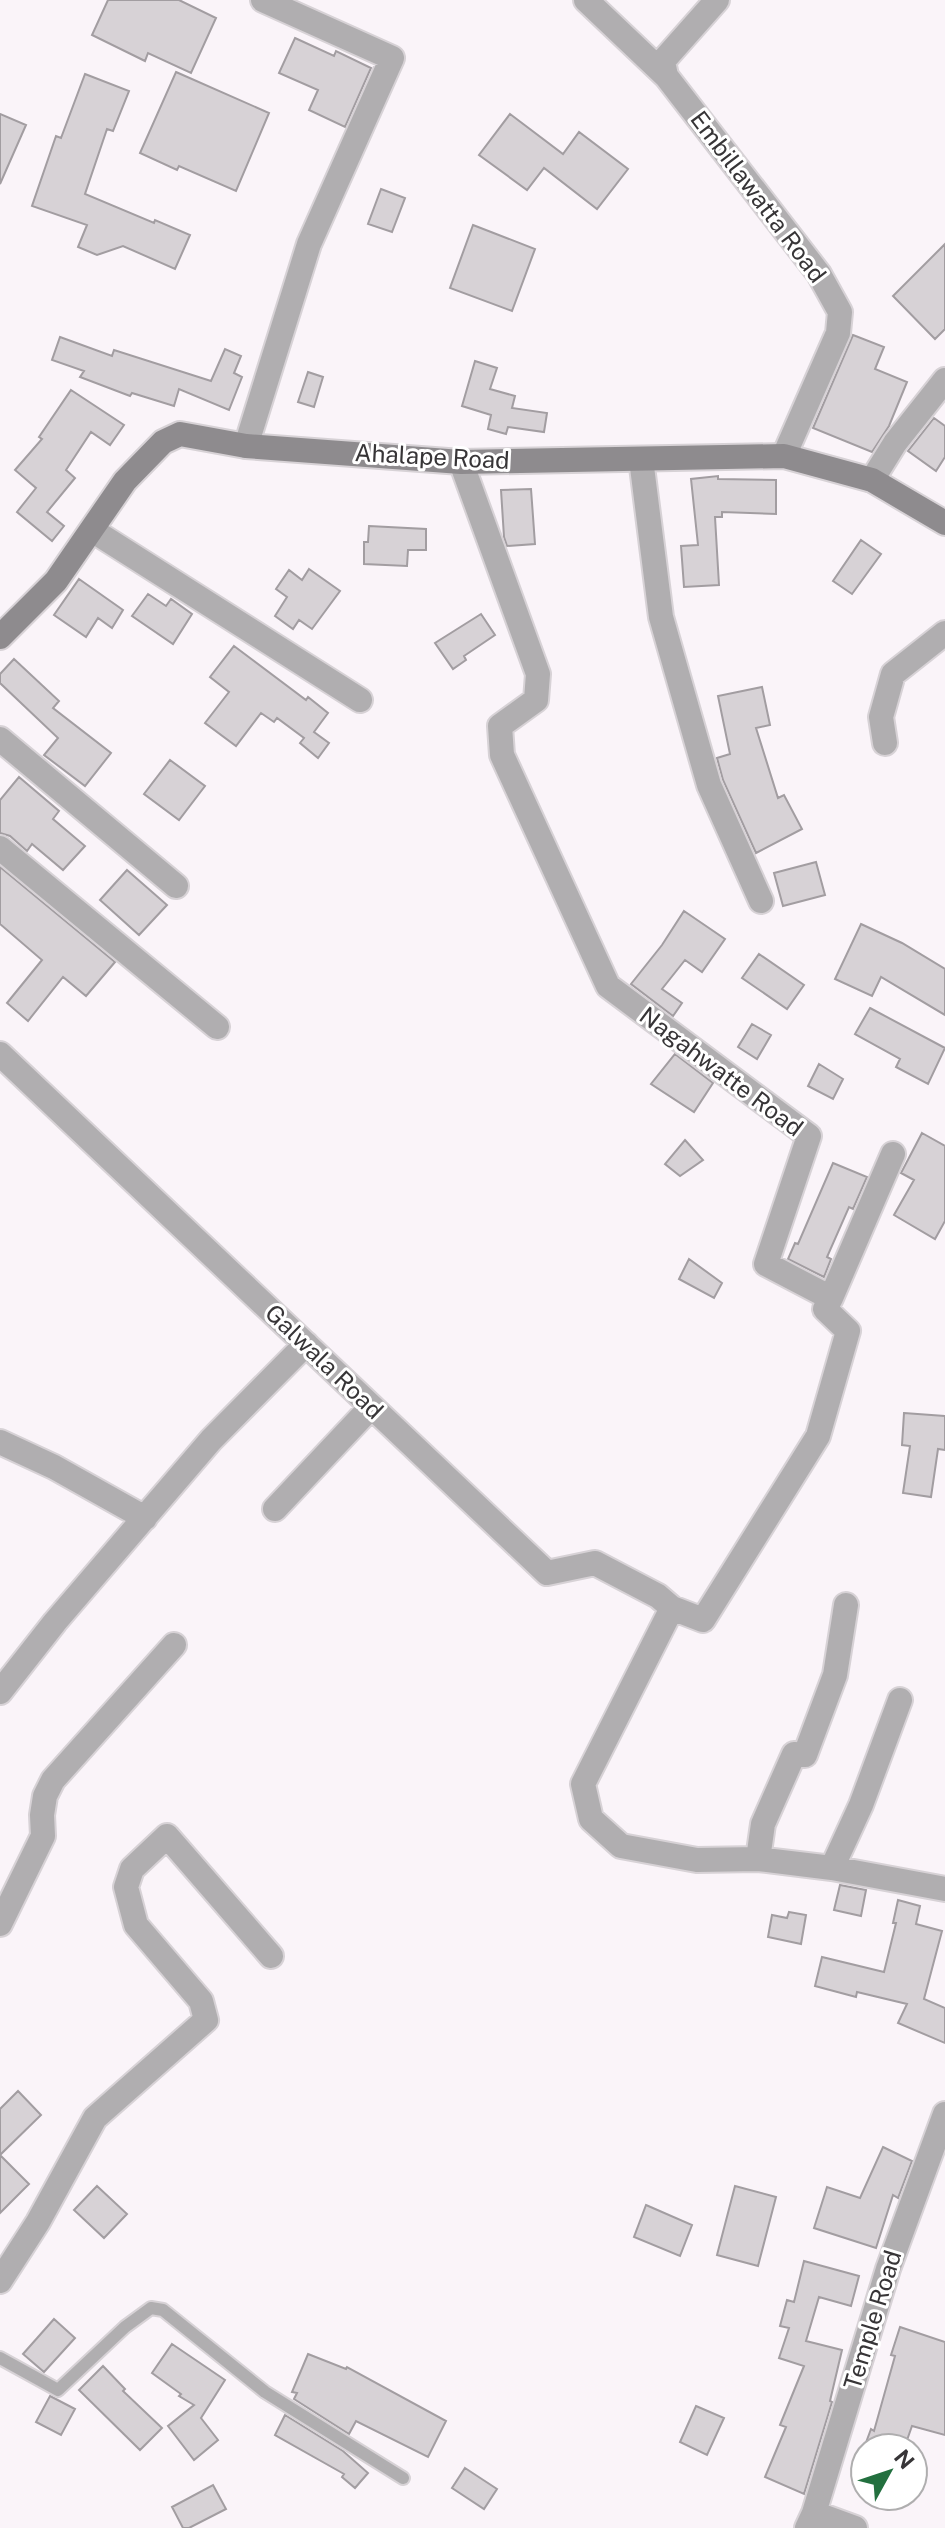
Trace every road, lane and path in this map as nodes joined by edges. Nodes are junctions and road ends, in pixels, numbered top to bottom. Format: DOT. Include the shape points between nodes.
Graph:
graph roads {
  1 [pos="263,0"];
  2 [pos="586,0"];
  3 [pos="717,0"];
  4 [pos="666,76"];
  5 [pos="945,380"];
  6 [pos="246,446"];
  7 [pos="784,456"];
  8 [pos="641,459"];
  9 [pos="461,462"];
  10 [pos="872,480"];
  11 [pos="945,523"];
  12 [pos="92,530"];
  13 [pos="945,633"];
  14 [pos="0,637"];
  15 [pos="360,700"];
  16 [pos="0,739"];
  17 [pos="885,743"];
  18 [pos="0,848"];
  19 [pos="176,886"];
  20 [pos="761,901"];
  21 [pos="217,1027"];
  22 [pos="0,1054"];
  23 [pos="893,1154"];
  24 [pos="831,1298"];
  25 [pos="306,1344"];
  26 [pos="371,1407"];
  27 [pos="0,1442"];
  28 [pos="275,1509"];
  29 [pos="145,1518"];
  30 [pos="846,1605"];
  31 [pos="672,1608"];
  32 [pos="174,1645"];
  33 [pos="0,1692"];
  34 [pos="900,1700"];
  35 [pos="758,1859"];
  36 [pos="832,1868"];
  37 [pos="945,1889"];
  38 [pos="0,1924"];
  39 [pos="271,1956"];
  40 [pos="945,2114"];
  41 [pos="0,2281"];
  42 [pos="0,2358"];
  43 [pos="403,2478"];
  44 [pos="811,2521"];
  45 [pos="855,2528"];
  1 -- 6 [label="street" via="392,58 309,244"];
  2 -- 4 [label="street"];
  3 -- 4 [label="street" via="663,61"];
  4 -- 7 [label="street, Embillawatta Road" via="819,274 840,312 838,333"];
  5 -- 10 [label="street"];
  6 -- 9 [label="street, Ahalape Road"];
  6 -- 12 [label="street, Ahalape Road" via="180,434 163,442 125,481"];
  7 -- 8 [label="street, Ahalape Road"];
  7 -- 10 [label="street, Ahalape Road"];
  8 -- 9 [label="street, Ahalape Road"];
  8 -- 20 [label="street" via="661,617 709,785"];
  9 -- 24 [label="street, Nagahwatte Road" via="538,674 536,700 500,726 502,755 608,986 809,1136 766,1264"];
  10 -- 11 [label="street, Ahalape Road"];
  12 -- 14 [label="street, Ahalape Road" via="56,581"];
  12 -- 15 [label="street"];
  13 -- 17 [label="street" via="893,674 881,717"];
  16 -- 19 [label="street"];
  18 -- 21 [label="street"];
  22 -- 25 [label="street, Galwala Road"];
  23 -- 24 [label="street"];
  24 -- 31 [label="street" via="825,1309 848,1331 818,1436 703,1620"];
  25 -- 26 [label="street, Galwala Road"];
  25 -- 29 [label="street" via="211,1440"];
  26 -- 28 [label="street"];
  26 -- 31 [label="street, Galwala Road" via="547,1573 595,1563"];
  27 -- 29 [label="street"];
  29 -- 33 [label="street"];
  30 -- 35 [label="street" via="835,1675 805,1755 794,1754 763,1824"];
  31 -- 35 [label="street" via="583,1784 591,1819 621,1846 697,1860"];
  32 -- 38 [label="street" via="53,1780 45,1796 43,1836"];
  34 -- 36 [label="street"];
  35 -- 36 [label="street"];
  36 -- 37 [label="street"];
  39 -- 41 [label="street" via="167,1836 132,1869 126,1887 136,1925 201,2001 206,2020 95,2118"];
  40 -- 44 [label="street, Temple Road" via="888,2269"];
  42 -- 43 [label="lane" via="58,2390 125,2327 151,2308 163,2310 265,2392"];
  44 -- 45 [label="street"];
}
